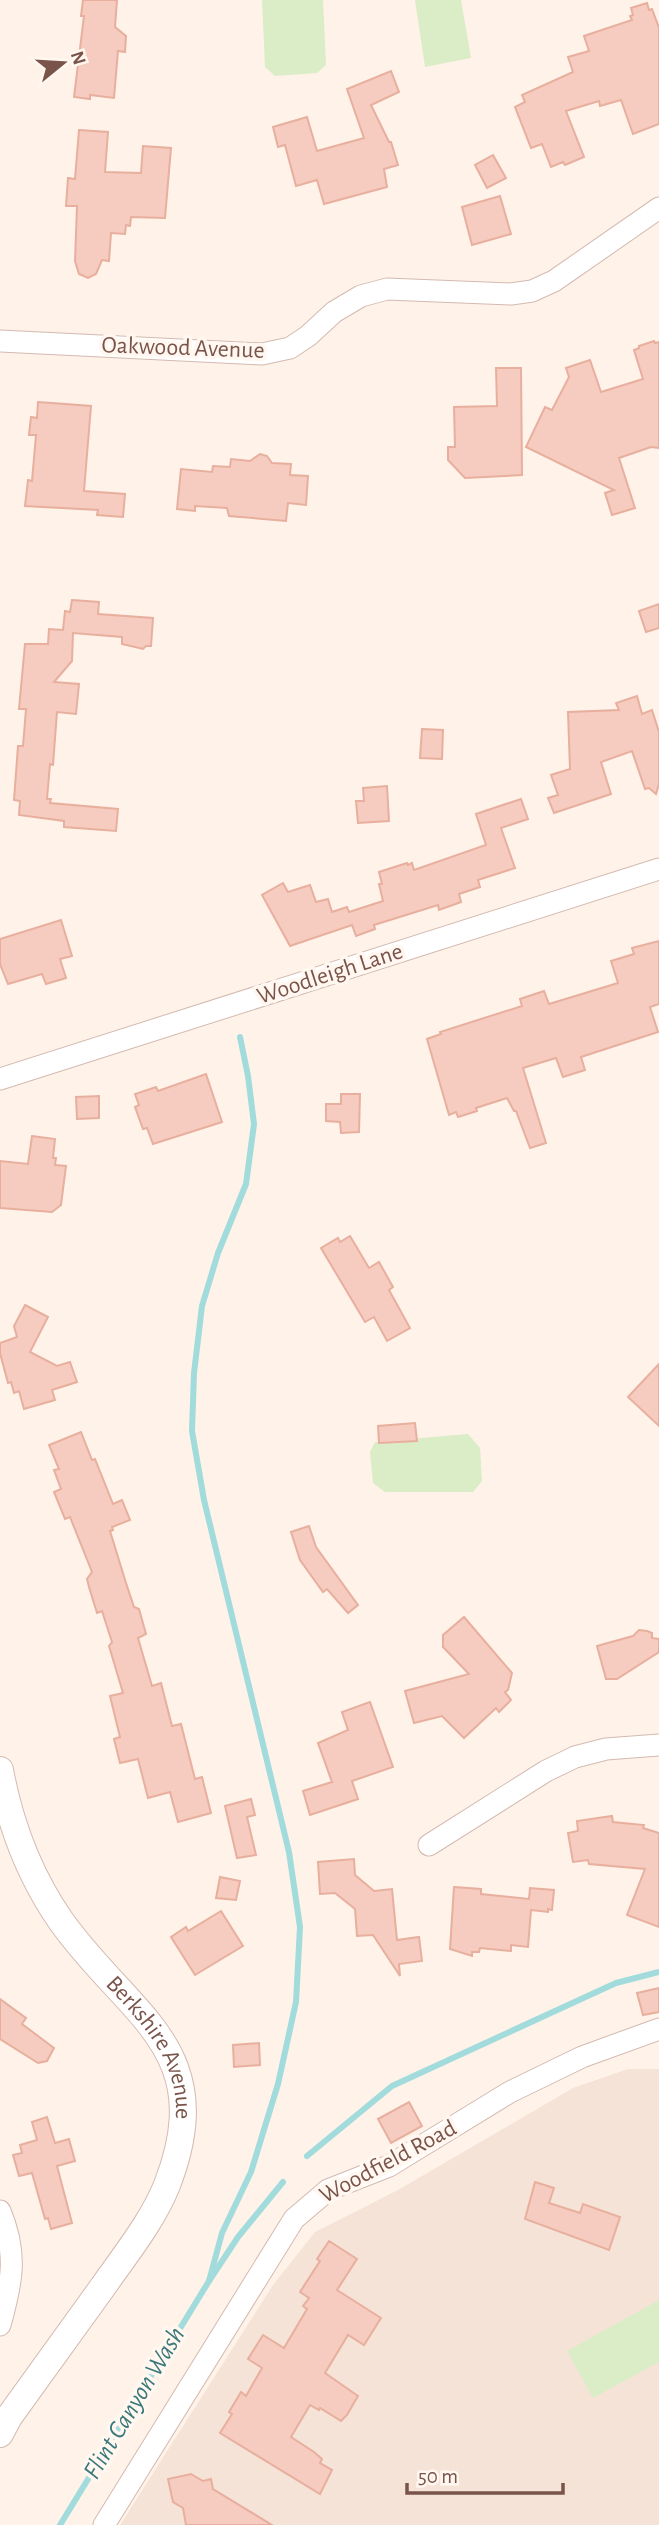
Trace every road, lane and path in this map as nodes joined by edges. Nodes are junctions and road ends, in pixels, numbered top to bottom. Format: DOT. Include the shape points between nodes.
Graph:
graph roads {
  1 [pos="659,208"];
  2 [pos="0,341"];
  3 [pos="659,869"];
  4 [pos="0,1079"];
  5 [pos="659,1745"];
  6 [pos="0,1770"];
  7 [pos="429,1844"];
  8 [pos="659,2029"];
  9 [pos="0,2211"];
  10 [pos="0,2325"];
  11 [pos="3,2419"];
  12 [pos="104,2525"];
  1 -- 2 [label="street, Oakwood Avenue" via="554,281 532,291 387,289 361,296 334,312 290,348 262,354"];
  3 -- 4 [label="street, Woodleigh Lane"];
  5 -- 7 [label="street" via="606,1749 575,1757"];
  6 -- 11 [label="street, Berkshire Avenue" via="6,1805 30,1868 94,1964 163,2042 180,2079 184,2108 166,2186 137,2239"];
  8 -- 12 [label="street, Woodfield Road" via="582,2057 510,2092 389,2166 328,2190 309,2204 294,2219"];
  9 -- 10 [label="street" via="13,2263"];
}
